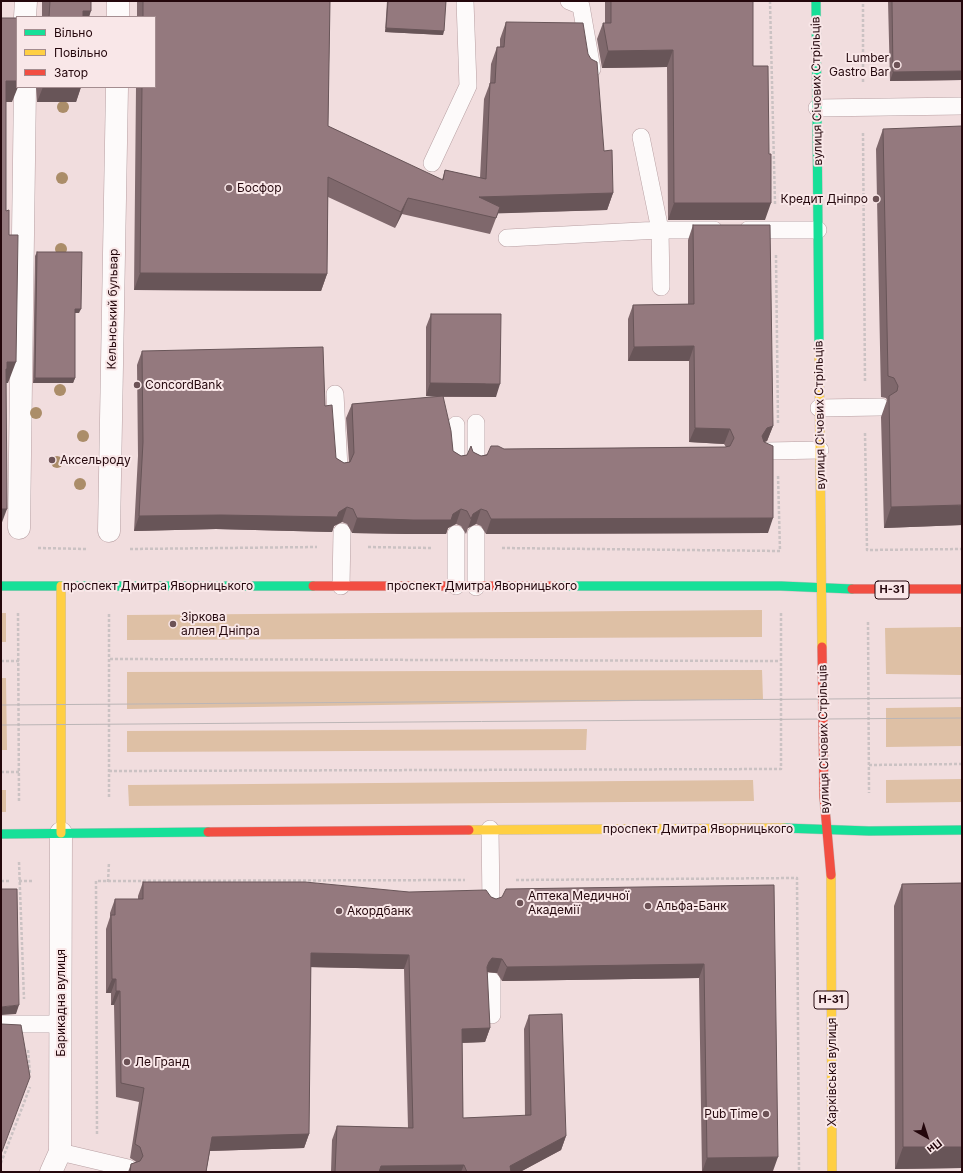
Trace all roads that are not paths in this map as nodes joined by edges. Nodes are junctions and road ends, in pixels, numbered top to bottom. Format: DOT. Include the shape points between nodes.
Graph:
graph roads {
  1 [pos="26,1"];
  2 [pos="118,1"];
  3 [pos="464,1"];
  4 [pos="569,1"];
  5 [pos="816,1"];
  6 [pos="26,16"];
  7 [pos="118,16"];
  8 [pos="592,69"];
  9 [pos="25,88"];
  10 [pos="117,88"];
  11 [pos="962,106"];
  12 [pos="817,108"];
  13 [pos="641,137"];
  14 [pos="432,163"];
  15 [pos="660,230"];
  16 [pos="818,230"];
  17 [pos="507,238"];
  18 [pos="661,287"];
  19 [pos="335,394"];
  20 [pos="873,407"];
  21 [pos="819,408"];
  22 [pos="476,423"];
  23 [pos="456,425"];
  24 [pos="773,450"];
  25 [pos="820,450"];
  26 [pos="456,461"];
  27 [pos="476,461"];
  28 [pos="339,468"];
  29 [pos="19,528"];
  30 [pos="109,531"];
  31 [pos="341,540"];
  32 [pos="456,541"];
  33 [pos="476,541"];
  34 [pos="1,586"];
  35 [pos="61,586"];
  36 [pos="341,586"];
  37 [pos="456,586"];
  38 [pos="476,587"];
  39 [pos="822,588"];
  40 [pos="962,589"];
  41 [pos="826,829"];
  42 [pos="490,830"];
  43 [pos="962,830"];
  44 [pos="61,833"];
  45 [pos="1,834"];
  46 [pos="491,903"];
  47 [pos="492,981"];
  48 [pos="492,1015"];
  49 [pos="1,1024"];
  50 [pos="61,1024"];
  51 [pos="60,1152"];
  52 [pos="128,1168"];
  53 [pos="51,1172"];
  54 [pos="832,1172"];
  1 -- 6 [label="street"];
  2 -- 7 [label="street"];
  3 -- 14 [label="lane" via="468,86"];
  4 -- 8 [label="lane" via="581,6"];
  5 -- 12 [label="main road, вулиця Січових Стрільців"];
  9 -- 29 [label="street"];
  10 -- 30 [label="street, Кельнський бульвар"];
  11 -- 12 [label="lane"];
  12 -- 16 [label="main road, вулиця Січових Стрільців"];
  13 -- 15 [label="lane"];
  15 -- 16 [label="lane"];
  15 -- 17 [label="lane"];
  15 -- 18 [label="lane"];
  16 -- 21 [label="main road, вулиця Січових Стрільців"];
  19 -- 28 [label="lane"];
  20 -- 21 [label="lane"];
  21 -- 25 [label="main road, вулиця Січових Стрільців"];
  22 -- 27 [label="lane"];
  23 -- 26 [label="lane"];
  24 -- 25 [label="lane"];
  25 -- 39 [label="main road, вулиця Січових Стрільців"];
  31 -- 36 [label="lane"];
  32 -- 37 [label="lane"];
  33 -- 38 [label="lane"];
  34 -- 35 [label="main road, проспект Дмитра Яворницького"];
  35 -- 36 [label="main road, проспект Дмитра Яворницького"];
  35 -- 44 [label="main road"];
  36 -- 37 [label="main road, проспект Дмитра Яворницького"];
  37 -- 38 [label="main road, проспект Дмитра Яворницького"];
  38 -- 39 [label="main road, проспект Дмитра Яворницького"];
  39 -- 40 [label="main road, проспект Дмитра Яворницького / Н-31"];
  39 -- 41 [label="main road, вулиця Січових Стрільців / Н-31"];
  41 -- 42 [label="main road, проспект Дмитра Яворницького"];
  41 -- 43 [label="main road, проспект Дмитра Яворницького"];
  41 -- 54 [label="main road, Харківська вулиця / Н-31" via="831,878"];
  42 -- 44 [label="main road, проспект Дмитра Яворницького"];
  42 -- 46 [label="lane"];
  44 -- 45 [label="main road, проспект Дмитра Яворницького"];
  44 -- 50 [label="street, Барикадна вулиця"];
  47 -- 48 [label="lane"];
  49 -- 50 [label="lane"];
  50 -- 51 [label="street, Барикадна вулиця"];
  51 -- 52 [label="lane"];
  51 -- 53 [label="street, Барикадна вулиця"];
}
